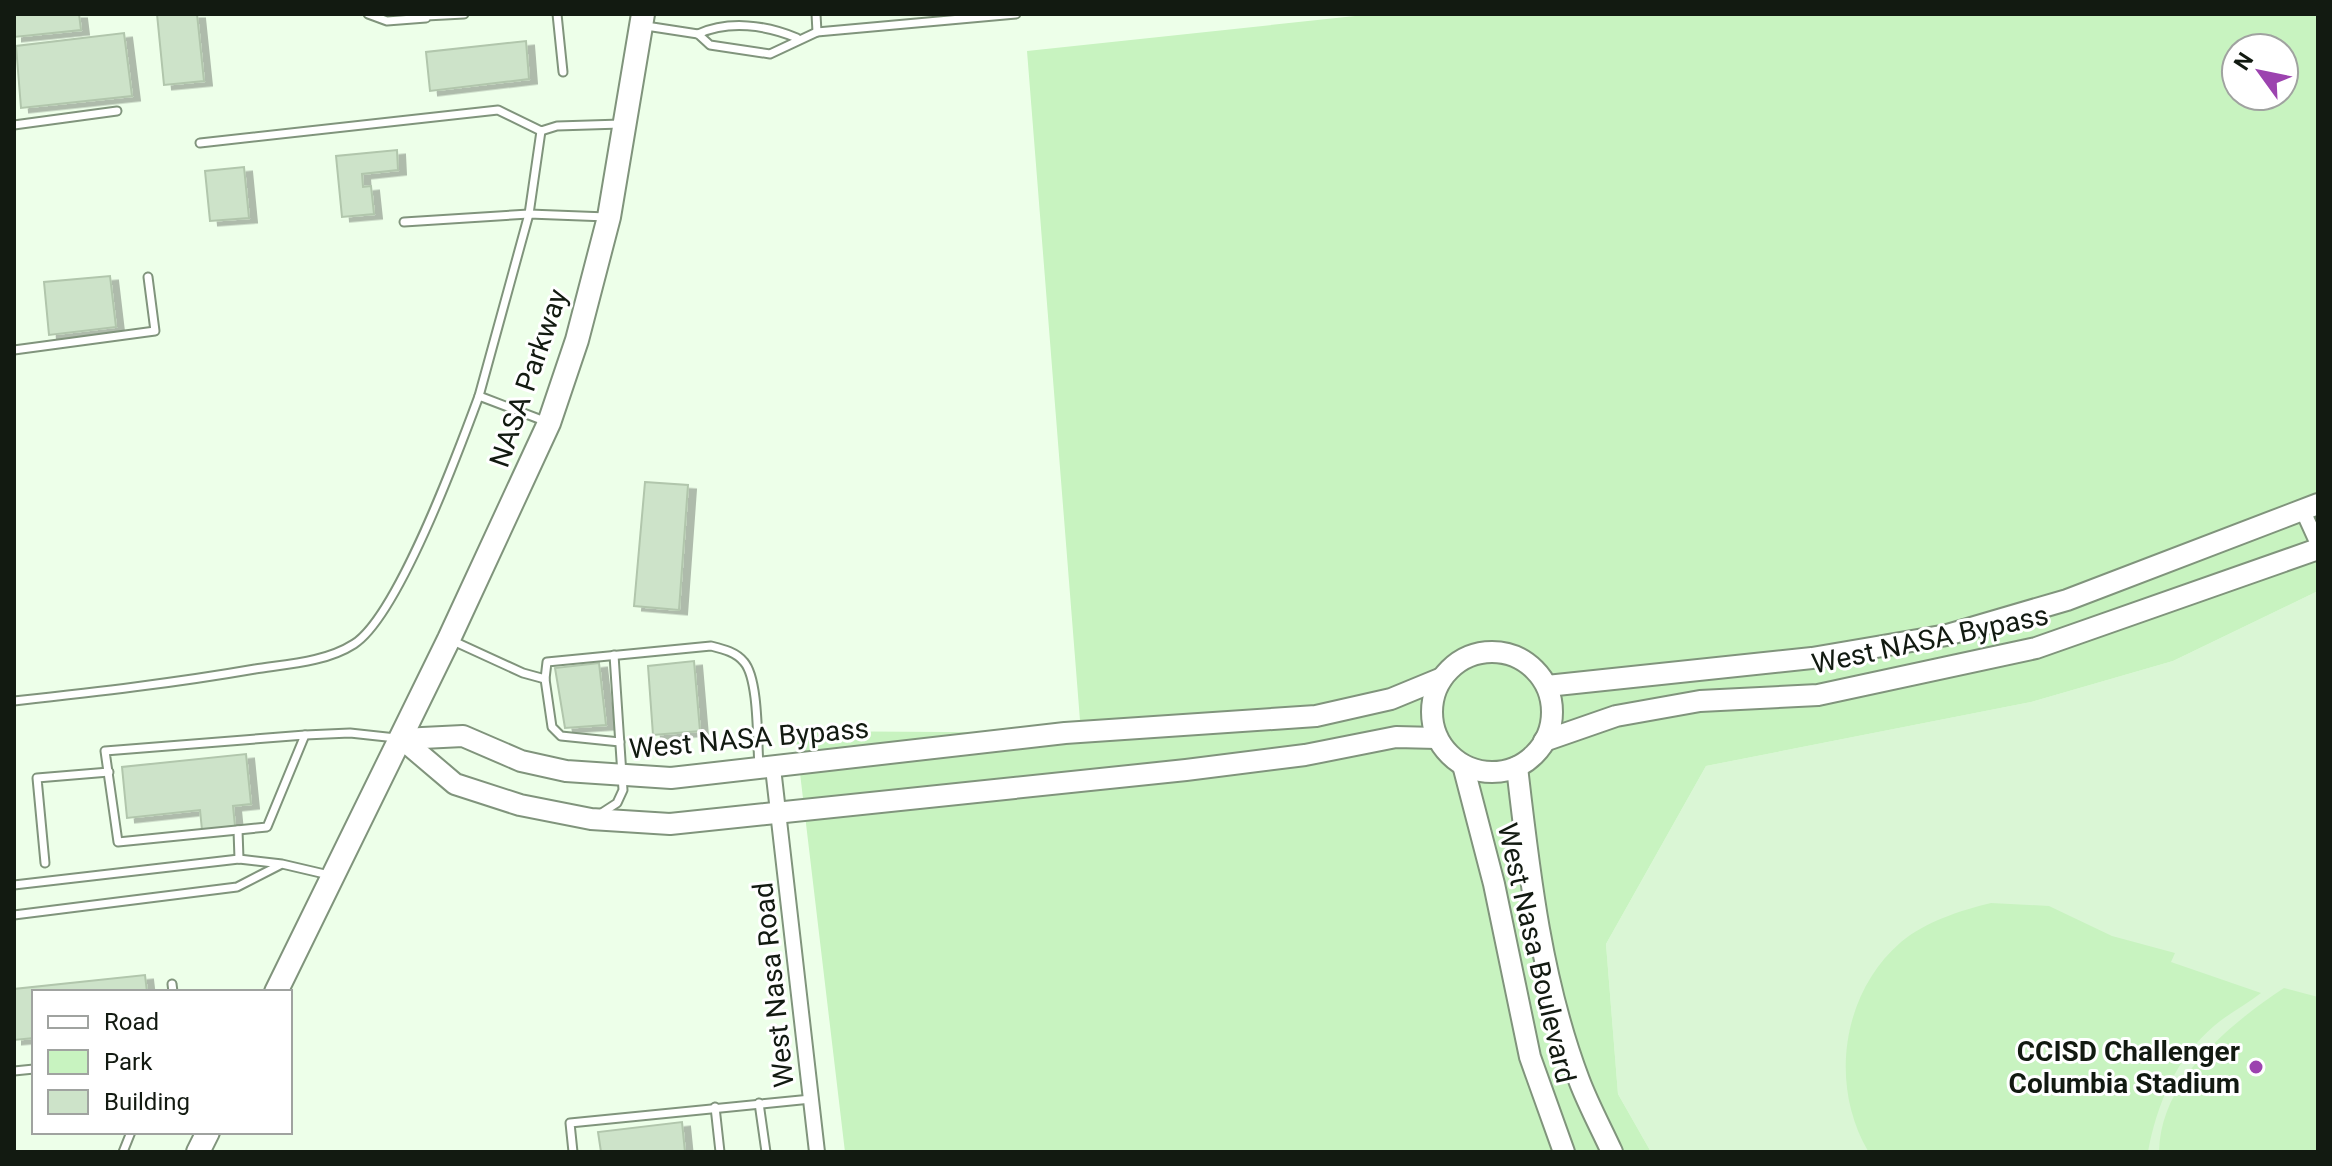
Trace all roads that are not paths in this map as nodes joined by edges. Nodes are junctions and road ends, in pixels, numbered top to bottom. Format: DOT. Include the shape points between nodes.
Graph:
graph roads {
  1 [pos="368,14"];
  2 [pos="464,14"];
  3 [pos="557,14"];
  4 [pos="816,14"];
  5 [pos="1016,14"];
  6 [pos="426,16"];
  7 [pos="642,20"];
  8 [pos="817,32"];
  9 [pos="698,34"];
  10 [pos="797,38"];
  11 [pos="563,72"];
  12 [pos="117,111"];
  13 [pos="627,124"];
  14 [pos="14,125"];
  15 [pos="541,131"];
  16 [pos="200,143"];
  17 [pos="529,214"];
  18 [pos="609,217"];
  19 [pos="404,222"];
  20 [pos="148,277"];
  21 [pos="14,350"];
  22 [pos="479,396"];
  23 [pos="549,423"];
  24 [pos="2310,508"];
  25 [pos="2318,546"];
  26 [pos="449,639"];
  27 [pos="614,655"];
  28 [pos="1442,678"];
  29 [pos="545,679"];
  30 [pos="1547,686"];
  31 [pos="14,701"];
  32 [pos="305,735"];
  33 [pos="1437,738"];
  34 [pos="402,739"];
  35 [pos="1544,741"];
  36 [pos="620,742"];
  37 [pos="1463,765"];
  38 [pos="1517,767"];
  39 [pos="766,768"];
  40 [pos="109,772"];
  41 [pos="623,778"];
  42 [pos="780,812"];
  43 [pos="591,819"];
  44 [pos="238,830"];
  45 [pos="239,859"];
  46 [pos="45,863"];
  47 [pos="282,864"];
  48 [pos="335,876"];
  49 [pos="14,885"];
  50 [pos="14,915"];
  51 [pos="277,990"];
  52 [pos="811,1099"];
  53 [pos="759,1103"];
  54 [pos="715,1107"];
  55 [pos="207,1134"];
  56 [pos="198,1152"];
  57 [pos="573,1152"];
  58 [pos="720,1152"];
  59 [pos="766,1152"];
  60 [pos="817,1152"];
  61 [pos="1564,1152"];
  62 [pos="1612,1152"];
  1 -- 6 [label="lane" via="387,21"];
  2 -- 6 [label="lane"];
  3 -- 11 [label="lane"];
  4 -- 8 [label="lane"];
  5 -- 8 [label="lane"];
  7 -- 9 [label="lane"];
  7 -- 13 [label="main road, NASA Parkway"];
  8 -- 10 [label="lane"];
  9 -- 10 [label="lane" via="717,25 775,29"];
  9 -- 10 [label="lane" via="710,45 770,54"];
  12 -- 14 [label="lane"];
  13 -- 15 [label="lane" via="600,122"];
  13 -- 18 [label="main road, NASA Parkway"];
  15 -- 16 [label="lane" via="498,110"];
  15 -- 17 [label="lane"];
  17 -- 18 [label="lane"];
  17 -- 19 [label="lane"];
  17 -- 22 [label="lane"];
  18 -- 23 [label="main road, NASA Parkway"];
  20 -- 21 [label="lane" via="155,331"];
  22 -- 23 [label="lane"];
  22 -- 31 [label="lane" via="390,603 355,644 322,658 158,685"];
  23 -- 26 [label="main road, NASA Parkway"];
  24 -- 25 [label="street"];
  24 -- 30 [label="street, West NASA Bypass" via="2067,600 1947,635 1812,658"];
  25 -- 35 [label="street, West NASA Bypass" via="2036,648 1818,695 1700,701 1616,716"];
  26 -- 29 [label="lane"];
  26 -- 34 [label="main road, NASA Parkway"];
  27 -- 29 [label="lane" via="547,662"];
  27 -- 36 [label="lane"];
  27 -- 39 [label="lane" via="711,646 744,660 751,674"];
  28 -- 30 [label="street, West NASA Bypass" via="1475,654 1496,652 1533,668"];
  28 -- 33 [label="street" via="1432,718"];
  28 -- 39 [label="street, West NASA Bypass" via="1391,699 1316,716 1081,732"];
  29 -- 36 [label="lane" via="552,727 561,736"];
  30 -- 35 [label="street" via="1551,723"];
  32 -- 34 [label="lane"];
  32 -- 40 [label="lane" via="105,751"];
  32 -- 44 [label="lane" via="267,827"];
  33 -- 37 [label="street"];
  33 -- 42 [label="street" via="1396,737 1186,770"];
  34 -- 41 [label="street, West NASA Bypass" via="463,736 521,761"];
  34 -- 43 [label="street" via="455,784 520,805"];
  34 -- 48 [label="main road, NASA Parkway"];
  35 -- 38 [label="street, West NASA Bypass"];
  36 -- 41 [label="lane"];
  37 -- 38 [label="street" via="1499,772"];
  37 -- 61 [label="street, West Nasa Boulevard" via="1530,1057"];
  38 -- 62 [label="street, West Nasa Boulevard" via="1551,986 1579,1080"];
  39 -- 41 [label="street, West NASA Bypass"];
  39 -- 42 [label="street, West Nasa Road"];
  40 -- 44 [label="lane" via="118,842"];
  40 -- 46 [label="lane" via="37,778"];
  41 -- 43 [label="lane" via="621,797"];
  42 -- 43 [label="street" via="670,824"];
  42 -- 52 [label="street, West Nasa Road"];
  44 -- 45 [label="lane"];
  45 -- 47 [label="lane"];
  45 -- 49 [label="lane"];
  47 -- 48 [label="lane"];
  47 -- 50 [label="lane" via="237,887"];
  48 -- 51 [label="main road, NASA Parkway"];
  52 -- 53 [label="lane"];
  52 -- 60 [label="street, West Nasa Road"];
  53 -- 54 [label="lane"];
  53 -- 59 [label="lane"];
  54 -- 57 [label="lane" via="570,1123"];
  54 -- 58 [label="lane"];
  55 -- 56 [label="main road"];
}
